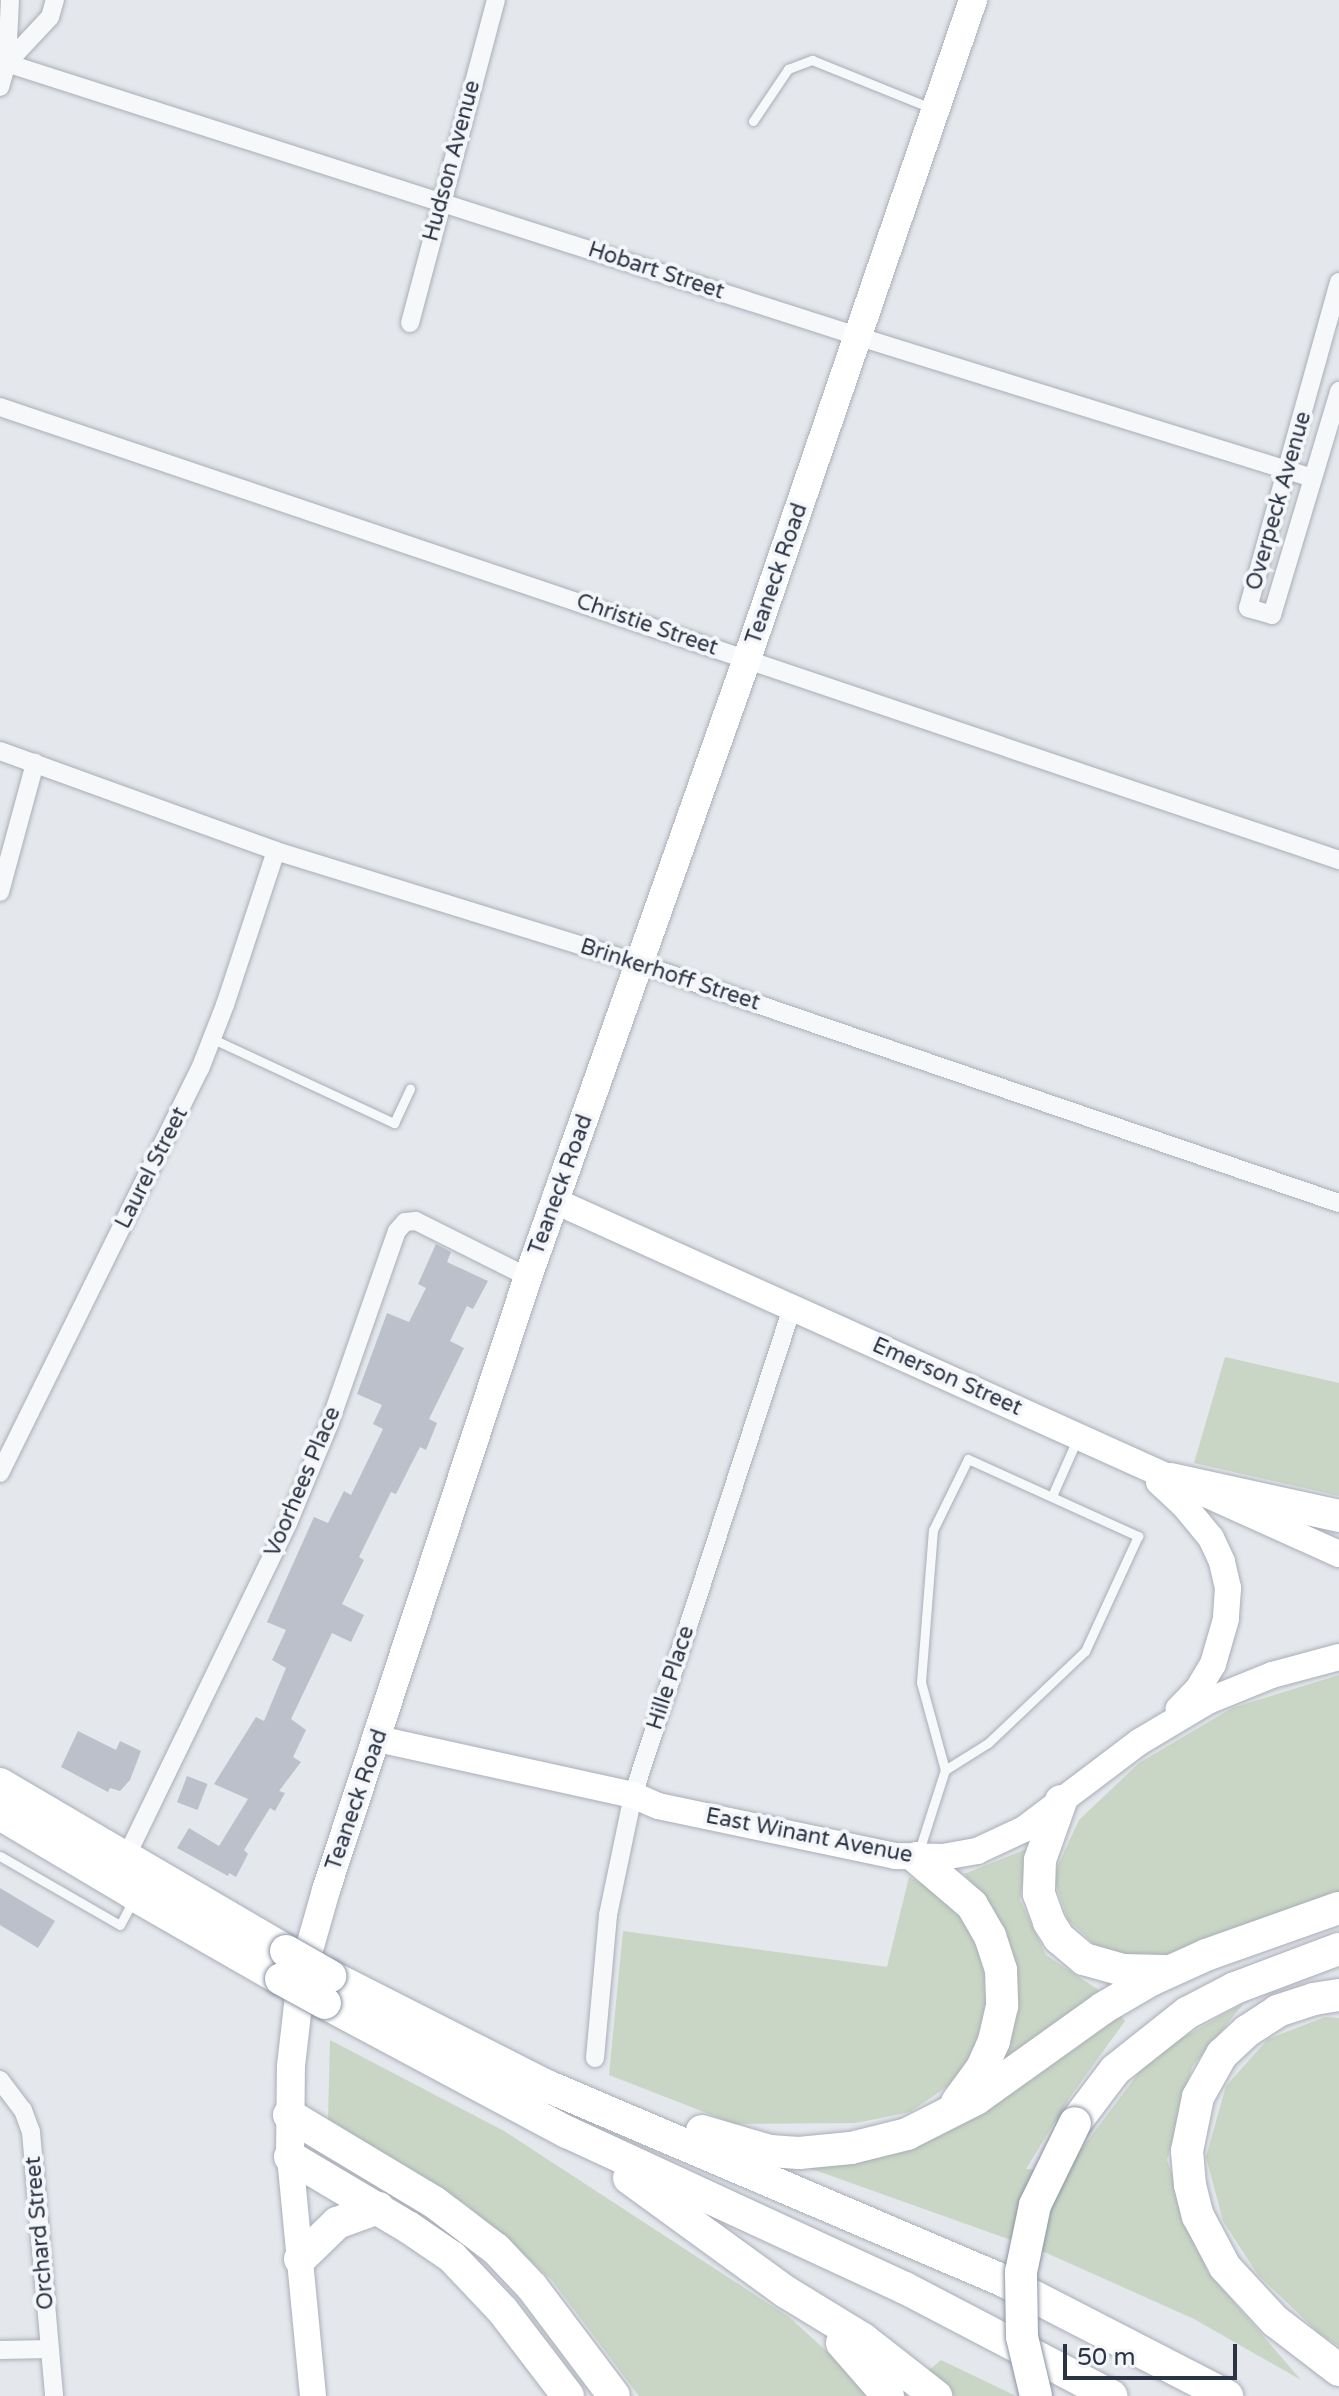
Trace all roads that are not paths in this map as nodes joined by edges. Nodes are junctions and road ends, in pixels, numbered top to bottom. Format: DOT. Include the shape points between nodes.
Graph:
graph roads {
  1 [pos="10,0"];
  2 [pos="55,0"];
  3 [pos="496,0"];
  4 [pos="973,0"];
  5 [pos="3,62"];
  6 [pos="0,87"];
  7 [pos="936,110"];
  8 [pos="753,121"];
  9 [pos="440,201"];
  10 [pos="1339,282"];
  11 [pos="410,323"];
  12 [pos="860,337"];
  13 [pos="1310,395"];
  14 [pos="1338,399"];
  15 [pos="0,407"];
  16 [pos="1286,470"];
  17 [pos="1312,478"];
  18 [pos="747,659"];
  19 [pos="0,751"];
  20 [pos="35,763"];
  21 [pos="276,851"];
  22 [pos="1339,860"];
  23 [pos="0,892"];
  24 [pos="640,964"];
  25 [pos="213,1039"];
  26 [pos="410,1088"];
  27 [pos="555,1201"];
  28 [pos="1339,1203"];
  29 [pos="528,1277"];
  30 [pos="792,1308"];
  31 [pos="1079,1436"];
  32 [pos="1131,1461"];
  33 [pos="0,1473"];
  34 [pos="1170,1479"];
  35 [pos="1052,1496"];
  36 [pos="1339,1516"];
  37 [pos="1339,1554"];
  38 [pos="1339,1657"];
  39 [pos="378,1739"];
  40 [pos="1139,1742"];
  41 [pos="945,1770"];
  42 [pos="0,1783"];
  43 [pos="633,1795"];
  44 [pos="1061,1801"];
  45 [pos="2,1821"];
  46 [pos="0,1856"];
  47 [pos="126,1857"];
  48 [pos="917,1858"];
  49 [pos="136,1896"];
  50 [pos="1339,1908"];
  51 [pos="1339,1949"];
  52 [pos="284,1965"];
  53 [pos="1167,1971"];
  54 [pos="328,1990"];
  55 [pos="1339,1995"];
  56 [pos="595,2058"];
  57 [pos="0,2080"];
  58 [pos="610,2113"];
  59 [pos="289,2115"];
  60 [pos="945,2117"];
  61 [pos="567,2132"];
  62 [pos="290,2157"];
  63 [pos="378,2208"];
  64 [pos="300,2259"];
  65 [pos="786,2292"];
  66 [pos="50,2349"];
  67 [pos="0,2350"];
  68 [pos="1339,2370"];
  69 [pos="54,2396"];
  70 [pos="313,2396"];
  71 [pos="568,2396"];
  72 [pos="614,2396"];
  73 [pos="888,2396"];
  74 [pos="936,2396"];
  75 [pos="1036,2396"];
  76 [pos="1112,2396"];
  77 [pos="1227,2396"];
  1 -- 5 [label="street"];
  2 -- 5 [label="street" via="50,17"];
  3 -- 9 [label="street, Hudson Avenue"];
  4 -- 7 [label="main road, Teaneck Road"];
  5 -- 6 [label="street"];
  5 -- 9 [label="street, Hobart Street"];
  7 -- 8 [label="lane" via="812,60 788,69"];
  7 -- 12 [label="main road, Teaneck Road"];
  9 -- 11 [label="street, Hudson Avenue"];
  9 -- 12 [label="street, Hobart Street"];
  10 -- 13 [label="street, Overpeck Avenue"];
  12 -- 16 [label="street, Hobart Street"];
  12 -- 18 [label="main road, Teaneck Road"];
  13 -- 14 [label="street"];
  13 -- 16 [label="street, Overpeck Avenue"];
  14 -- 17 [label="street, Overpeck Avenue"];
  15 -- 18 [label="street, Christie Street"];
  16 -- 17 [label="street, Hobart Street"];
  16 -- 17 [label="street, Overpeck Avenue" via="1248,608 1272,615"];
  18 -- 22 [label="street, Christie Street"];
  18 -- 24 [label="main road, Teaneck Road"];
  19 -- 20 [label="street, Brinkerhoff Street"];
  20 -- 21 [label="street, Brinkerhoff Street"];
  20 -- 23 [label="street"];
  21 -- 24 [label="street, Brinkerhoff Street"];
  21 -- 25 [label="street, Laurel Street"];
  24 -- 27 [label="main road, Teaneck Road"];
  24 -- 28 [label="street, Brinkerhoff Street"];
  25 -- 26 [label="lane" via="394,1123"];
  25 -- 33 [label="street, Laurel Street"];
  27 -- 29 [label="main road, Teaneck Road"];
  27 -- 30 [label="main road, Emerson Street"];
  29 -- 39 [label="main road, Teaneck Road"];
  29 -- 47 [label="street, Voorhees Place" via="416,1221 405,1222 397,1231 330,1422 288,1523"];
  30 -- 31 [label="main road, Emerson Street"];
  30 -- 43 [label="street, Hille Place"];
  31 -- 32 [label="main road, Emerson Street"];
  31 -- 35 [label="lane"];
  32 -- 34 [label="main road, Emerson Street"];
  32 -- 40 [label="main road" via="1170,1491 1203,1527 1222,1562 1228,1603 1219,1651 1206,1677 1188,1701"];
  34 -- 36 [label="highway"];
  34 -- 37 [label="main road, Emerson Street"];
  35 -- 41 [label="lane" via="1138,1536 1085,1651 988,1743"];
  35 -- 41 [label="lane" via="968,1459 933,1530 921,1682"];
  38 -- 40 [label="main road, East Winant Avenue" via="1239,1687"];
  39 -- 43 [label="main road, East Winant Avenue"];
  39 -- 59 [label="main road, Teaneck Road" via="301,1978"];
  40 -- 44 [label="main road, East Winant Avenue"];
  41 -- 48 [label="lane"];
  42 -- 47 [label="highway"];
  43 -- 48 [label="main road, East Winant Avenue" via="658,1806"];
  43 -- 56 [label="street, Hille Place" via="608,1915"];
  44 -- 48 [label="main road, East Winant Avenue" via="993,1845 960,1855"];
  44 -- 53 [label="highway" via="1040,1860 1039,1894 1049,1922 1071,1950 1097,1965"];
  45 -- 49 [label="highway"];
  46 -- 49 [label="lane" via="120,1925"];
  47 -- 52 [label="highway"];
  48 -- 60 [label="highway" via="972,1905 1001,1970 1002,2006 994,2041 973,2081"];
  49 -- 52 [label="highway"];
  50 -- 53 [label="highway"];
  51 -- 75 [label="highway, bridge" via="1235,1988 1187,2013 1115,2070 1075,2123 1035,2205 1021,2272 1022,2337"];
  52 -- 54 [label="highway, bridge"];
  53 -- 60 [label="highway"];
  54 -- 58 [label="highway"];
  54 -- 61 [label="highway"];
  55 -- 68 [label="highway" via="1278,2011 1222,2054 1193,2114 1187,2168 1198,2216 1225,2267 1265,2312"];
  57 -- 66 [label="street, Orchard Street" via="23,2110 31,2132"];
  58 -- 60 [label="highway" via="770,2151 799,2153 866,2145"];
  58 -- 77 [label="highway" via="994,2277"];
  59 -- 62 [label="main road, Teaneck Road"];
  59 -- 72 [label="highway" via="445,2209 496,2249 532,2287"];
  61 -- 65 [label="highway"];
  61 -- 76 [label="highway" via="905,2288"];
  62 -- 63 [label="highway"];
  62 -- 64 [label="main road, Teaneck Road"];
  63 -- 64 [label="highway" via="337,2223"];
  63 -- 71 [label="highway" via="428,2238 472,2276"];
  64 -- 70 [label="main road, Teaneck Road"];
  65 -- 73 [label="highway" via="853,2354"];
  65 -- 74 [label="highway" via="863,2339"];
  66 -- 67 [label="street"];
  66 -- 69 [label="street, Orchard Street"];
}
